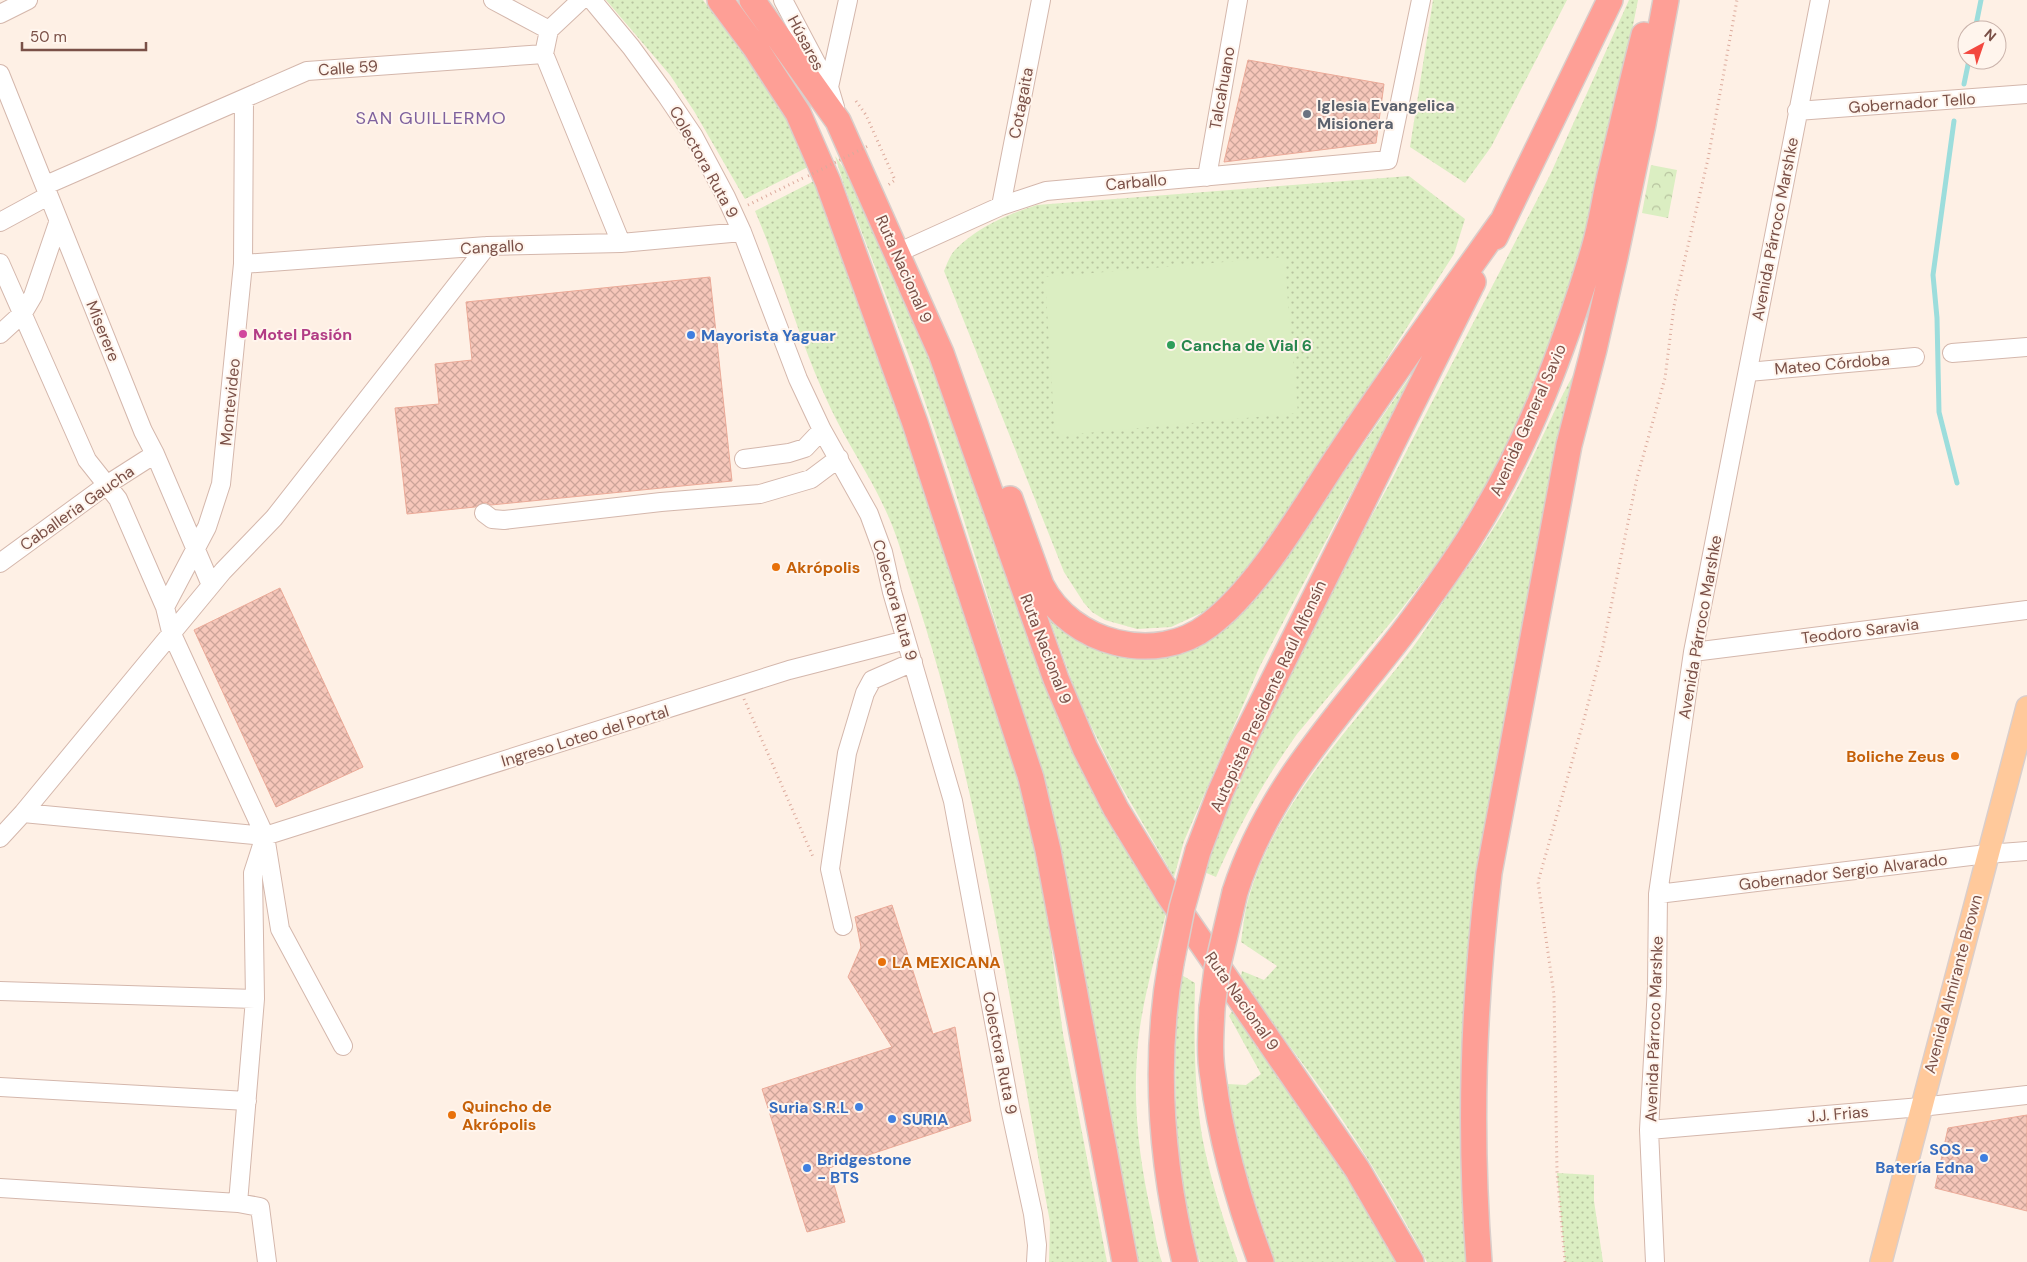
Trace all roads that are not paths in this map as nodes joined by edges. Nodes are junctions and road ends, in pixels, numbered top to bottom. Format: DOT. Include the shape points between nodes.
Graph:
graph roads {
  1 [pos="28,0"];
  2 [pos="493,0"];
  3 [pos="581,0"];
  4 [pos="592,0"];
  5 [pos="720,0"];
  6 [pos="752,0"];
  7 [pos="783,0"];
  8 [pos="848,0"];
  9 [pos="1041,0"];
  10 [pos="1238,0"];
  11 [pos="1421,0"];
  12 [pos="1610,0"];
  13 [pos="1654,0"];
  14 [pos="1666,0"];
  15 [pos="1820,0"];
  16 [pos="0,14"];
  17 [pos="549,30"];
  18 [pos="544,54"];
  19 [pos="0,74"];
  20 [pos="829,87"];
  21 [pos="2027,94"];
  22 [pos="244,99"];
  23 [pos="7,111"];
  24 [pos="1798,111"];
  25 [pos="838,122"];
  26 [pos="1207,177"];
  27 [pos="47,191"];
  28 [pos="1001,206"];
  29 [pos="0,222"];
  30 [pos="58,223"];
  31 [pos="1501,223"];
  32 [pos="742,232"];
  33 [pos="620,243"];
  34 [pos="487,246"];
  35 [pos="897,253"];
  36 [pos="0,263"];
  37 [pos="243,264"];
  38 [pos="23,314"];
  39 [pos="0,334"];
  40 [pos="2027,346"];
  41 [pos="941,353"];
  42 [pos="1952,353"];
  43 [pos="1915,357"];
  44 [pos="1748,372"];
  45 [pos="822,430"];
  46 [pos="155,454"];
  47 [pos="839,458"];
  48 [pos="744,460"];
  49 [pos="108,484"];
  50 [pos="484,513"];
  51 [pos="196,549"];
  52 [pos="0,563"];
  53 [pos="211,585"];
  54 [pos="165,606"];
  55 [pos="2027,610"];
  56 [pos="171,632"];
  57 [pos="906,640"];
  58 [pos="1693,652"];
  59 [pos="913,662"];
  60 [pos="2027,707"];
  61 [pos="23,813"];
  62 [pos="265,836"];
  63 [pos="0,838"];
  64 [pos="2027,851"];
  65 [pos="1987,854"];
  66 [pos="1658,894"];
  67 [pos="843,926"];
  68 [pos="0,991"];
  69 [pos="255,999"];
  70 [pos="343,1046"];
  71 [pos="0,1087"];
  72 [pos="2027,1095"];
  73 [pos="247,1101"];
  74 [pos="1920,1107"];
  75 [pos="1650,1130"];
  76 [pos="0,1188"];
  77 [pos="238,1203"];
  78 [pos="265,1262"];
  79 [pos="1036,1262"];
  80 [pos="1125,1262"];
  81 [pos="1185,1262"];
  82 [pos="1261,1262"];
  83 [pos="1411,1262"];
  84 [pos="1479,1262"];
  85 [pos="1655,1262"];
  86 [pos="1881,1262"];
  1 -- 16 [label="street"];
  2 -- 17 [label="street"];
  3 -- 17 [label="street"];
  4 -- 32 [label="street, Colectora Ruta 9" via="631,47 693,135"];
  5 -- 80 [label="highway" via="798,113 828,182 912,414 1031,778 1048,850"];
  6 -- 25 [label="highway, Ruta Nacional 9"];
  7 -- 20 [label="street, Húsares"];
  8 -- 20 [label="street"];
  9 -- 28 [label="street, Cotagaita"];
  10 -- 26 [label="street, Talcahuano"];
  11 -- 26 [label="street, Carballo" via="1388,160"];
  12 -- 31 [label="highway"];
  13 -- 82 [label="highway, Avenida General Savio, bridge" via="1594,250 1561,349 1521,443 1496,494 1450,568 1312,746 1284,788 1247,856 1235,892 1217,969 1212,1008 1212,1076 1227,1149"];
  14 -- 84 [label="highway" via="1615,257 1569,445 1489,873 1475,1020 1472,1096"];
  15 -- 24 [label="street, Avenida Párroco Marshke"];
  17 -- 18 [label="street"];
  18 -- 22 [label="street, Calle 59" via="307,71"];
  18 -- 33 [label="street"];
  19 -- 23 [label="street, Miserere"];
  20 -- 25 [label="street"];
  21 -- 24 [label="street, Gobernador Tello"];
  22 -- 27 [label="street, Calle 59"];
  22 -- 37 [label="street, Montevideo"];
  23 -- 27 [label="street, Miserere"];
  24 -- 44 [label="street, Avenida Párroco Marshke"];
  25 -- 35 [label="highway, Ruta Nacional 9"];
  26 -- 28 [label="street, Carballo" via="1056,190 1029,195"];
  27 -- 29 [label="street, Calle 59"];
  27 -- 30 [label="street, Miserere"];
  28 -- 35 [label="street, Carballo"];
  30 -- 38 [label="street" via="33,296"];
  30 -- 46 [label="street, Miserere"];
  31 -- 41 [label="highway" via="1406,354 1279,545 1247,587 1210,625 1197,634 1171,643 1132,645 1095,637 1067,619 1048,598 981,422 965,386"];
  31 -- 81 [label="highway, Autopista Presidente Raúl Alfonsín, bridge" via="1242,743 1198,852 1171,963 1161,1045 1164,1152"];
  32 -- 33 [label="street, Cangallo"];
  32 -- 45 [label="street, Colectora Ruta 9" via="798,379"];
  33 -- 34 [label="street, Cangallo"];
  34 -- 37 [label="street, Cangallo"];
  34 -- 53 [label="street" via="274,518"];
  35 -- 41 [label="highway, Ruta Nacional 9"];
  36 -- 38 [label="street"];
  37 -- 51 [label="street, Montevideo" via="222,484"];
  38 -- 39 [label="street"];
  38 -- 49 [label="street" via="87,460"];
  40 -- 42 [label="street"];
  41 -- 83 [label="highway, Ruta Nacional 9" via="1056,679 1085,748 1116,809 1173,902 1357,1169"];
  43 -- 44 [label="street, Mateo Córdoba"];
  44 -- 58 [label="street, Avenida Párroco Marshke"];
  45 -- 47 [label="street, Colectora Ruta 9"];
  45 -- 48 [label="street" via="805,448"];
  46 -- 49 [label="street, Caballeria Gaucha"];
  46 -- 51 [label="street, Miserere"];
  47 -- 50 [label="street" via="811,479 760,494 504,520 492,519"];
  47 -- 57 [label="street, Colectora Ruta 9" via="869,514 883,552"];
  49 -- 52 [label="street, Caballeria Gaucha"];
  49 -- 54 [label="street" via="118,499"];
  51 -- 53 [label="street, Miserere"];
  51 -- 54 [label="street, Montevideo"];
  53 -- 56 [label="street"];
  54 -- 56 [label="street"];
  55 -- 58 [label="street, Teodoro Saravia"];
  56 -- 61 [label="street"];
  56 -- 62 [label="street"];
  57 -- 59 [label="street, Colectora Ruta 9"];
  57 -- 62 [label="street, Ingreso Loteo del Portal" via="790,670"];
  58 -- 66 [label="street, Avenida Párroco Marshke"];
  59 -- 67 [label="street" via="872,680 847,753 830,869"];
  59 -- 79 [label="street, Colectora Ruta 9" via="953,801 1033,1214"];
  60 -- 65 [label="main road, Avenida Almirante Brown"];
  61 -- 62 [label="street"];
  61 -- 63 [label="street"];
  62 -- 69 [label="street" via="253,873"];
  62 -- 70 [label="street" via="280,929"];
  64 -- 65 [label="street, Gobernador Sergio Alvarado"];
  65 -- 66 [label="street, Gobernador Sergio Alvarado"];
  65 -- 74 [label="main road, Avenida Almirante Brown"];
  66 -- 75 [label="street, Avenida Párroco Marshke"];
  68 -- 69 [label="street"];
  69 -- 73 [label="street"];
  71 -- 73 [label="street"];
  72 -- 74 [label="street, J.J. Frias"];
  73 -- 77 [label="street"];
  74 -- 75 [label="street, J.J. Frias"];
  74 -- 86 [label="main road, Avenida Almirante Brown"];
  75 -- 85 [label="street, Avenida Párroco Marshke"];
  76 -- 77 [label="street"];
  77 -- 78 [label="street" via="260,1208"];
}
